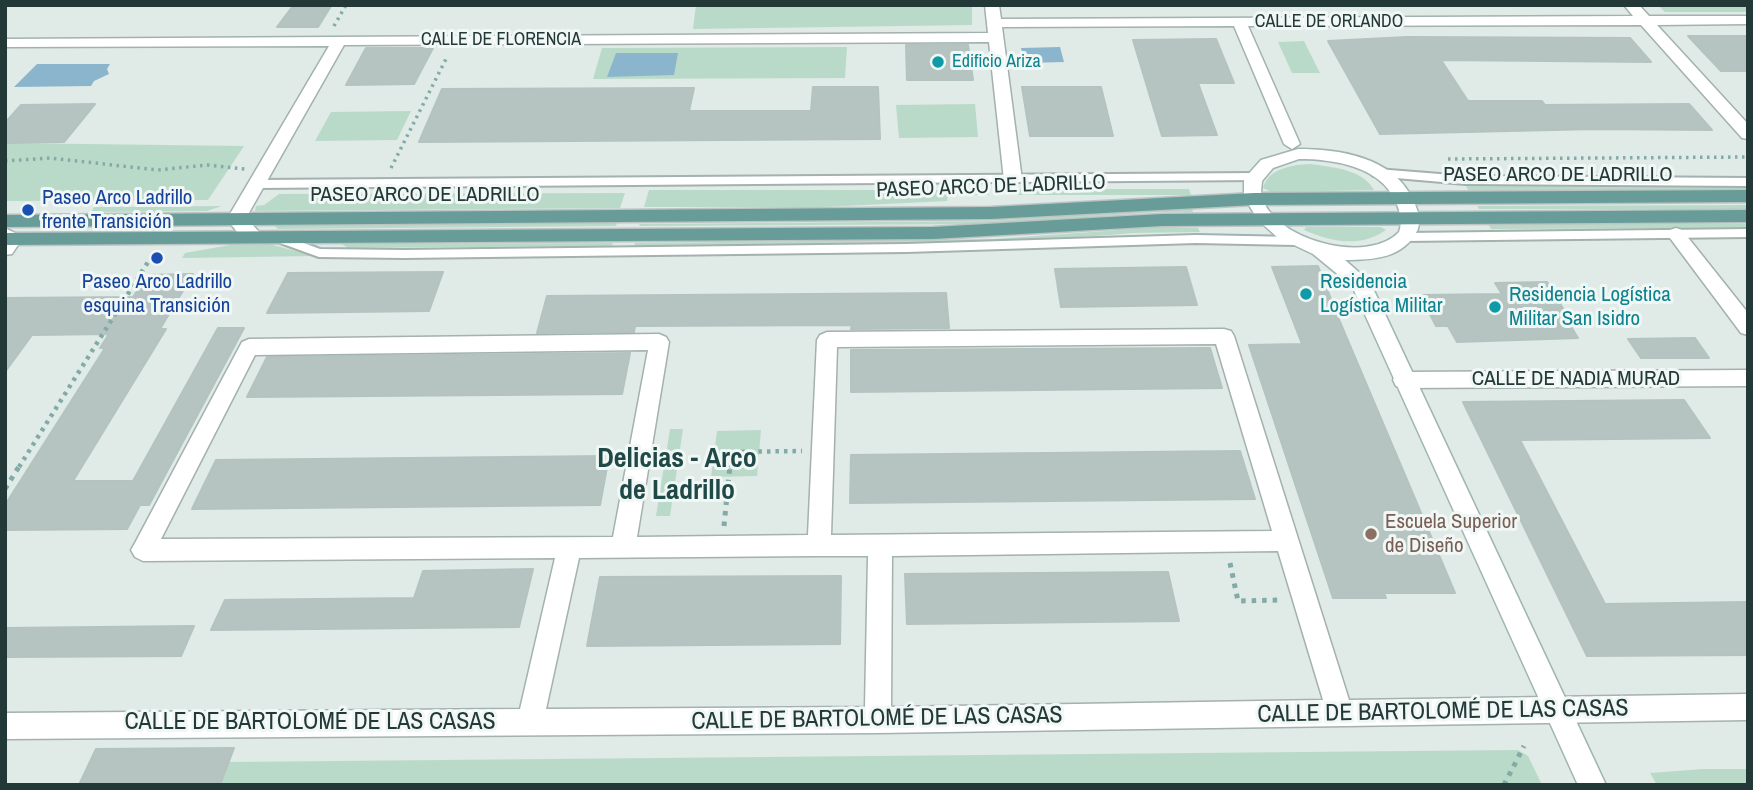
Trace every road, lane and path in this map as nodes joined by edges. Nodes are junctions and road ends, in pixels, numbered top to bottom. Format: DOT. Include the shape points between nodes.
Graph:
graph roads {
  1 [pos="992,5"];
  2 [pos="1631,5"];
  3 [pos="1748,20"];
  4 [pos="1645,21"];
  5 [pos="1239,22"];
  6 [pos="995,30"];
  7 [pos="455,40"];
  8 [pos="339,41"];
  9 [pos="5,43"];
  10 [pos="1748,134"];
  11 [pos="1289,150"];
  12 [pos="5,161"];
  13 [pos="1377,173"];
  14 [pos="260,177"];
  15 [pos="1255,177"];
  16 [pos="1013,180"];
  17 [pos="1748,182"];
  18 [pos="383,183"];
  19 [pos="1748,196"];
  20 [pos="1254,199"];
  21 [pos="1405,199"];
  22 [pos="1748,216"];
  23 [pos="1412,218"];
  24 [pos="236,219"];
  25 [pos="5,221"];
  26 [pos="1267,221"];
  27 [pos="1676,233"];
  28 [pos="1748,233"];
  29 [pos="255,237"];
  30 [pos="275,237"];
  31 [pos="1405,237"];
  32 [pos="7,241"];
  33 [pos="1295,241"];
  34 [pos="1321,251"];
  35 [pos="1377,253"];
  36 [pos="148,262"];
  37 [pos="1360,282"];
  38 [pos="1748,328"];
  39 [pos="1748,378"];
  40 [pos="1403,380"];
  41 [pos="822,451"];
  42 [pos="5,489"];
  43 [pos="1288,541"];
  44 [pos="1224,542"];
  45 [pos="880,546"];
  46 [pos="722,547"];
  47 [pos="818,547"];
  48 [pos="569,548"];
  49 [pos="623,548"];
  50 [pos="1306,601"];
  51 [pos="1748,708"];
  52 [pos="1557,711"];
  53 [pos="1340,713"];
  54 [pos="878,720"];
  55 [pos="530,722"];
  56 [pos="5,726"];
  57 [pos="1524,746"];
  58 [pos="1504,785"];
  59 [pos="1592,785"];
  1 -- 6 [label="street"];
  2 -- 4 [label="street"];
  3 -- 4 [label="street, CALLE DE ORLANDO"];
  4 -- 5 [label="street, CALLE DE ORLANDO"];
  4 -- 10 [label="street"];
  5 -- 6 [label="street, CALLE DE ORLANDO"];
  5 -- 11 [label="street"];
  6 -- 7 [label="street, CALLE DE FLORENCIA"];
  6 -- 16 [label="street"];
  7 -- 8 [label="street, CALLE DE FLORENCIA"];
  7 -- 18 [label="path"];
  8 -- 9 [label="street, CALLE DE FLORENCIA"];
  8 -- 14 [label="street"];
  11 -- 13 [label="street" via="1337,157"];
  11 -- 15 [label="street"];
  12 -- 14 [label="path" via="84,160 158,170 207,165"];
  13 -- 17 [label="lane, PASEO ARCO DE LADRILLO" via="1465,180"];
  13 -- 21 [label="street"];
  14 -- 18 [label="lane, PASEO ARCO DE LADRILLO"];
  14 -- 24 [label="street"];
  15 -- 16 [label="lane, PASEO ARCO DE LADRILLO"];
  15 -- 20 [label="street"];
  16 -- 18 [label="lane, PASEO ARCO DE LADRILLO"];
  19 -- 21 [label="main road, PASEO ARCO DE LADRILLO"];
  20 -- 21 [label="main road, PASEO ARCO DE LADRILLO"];
  20 -- 24 [label="main road, PASEO ARCO DE LADRILLO" via="991,213"];
  20 -- 26 [label="street"];
  21 -- 23 [label="street"];
  22 -- 23 [label="main road, PASEO ARCO DE LADRILLO"];
  23 -- 26 [label="main road, PASEO ARCO DE LADRILLO"];
  23 -- 31 [label="street"];
  24 -- 25 [label="main road, PASEO ARCO DE LADRILLO"];
  24 -- 29 [label="street"];
  26 -- 30 [label="main road, PASEO ARCO DE LADRILLO" via="1162,220 945,232"];
  26 -- 33 [label="street"];
  27 -- 28 [label="lane"];
  27 -- 31 [label="lane"];
  27 -- 38 [label="street"];
  29 -- 30 [label="main road, PASEO ARCO DE LADRILLO"];
  29 -- 32 [label="main road, PASEO ARCO DE LADRILLO"];
  30 -- 33 [label="lane, PASEO ARCO DE LADRILLO" via="319,253 404,254"];
  31 -- 35 [label="street"];
  33 -- 34 [label="street"];
  34 -- 35 [label="street"];
  34 -- 37 [label="street"];
  35 -- 37 [label="street"];
  36 -- 42 [label="path"];
  37 -- 40 [label="street"];
  39 -- 40 [label="street, CALLE DE NADIA MURAD"];
  40 -- 52 [label="street"];
  41 -- 43 [label="street" via="827,340 1224,336"];
  41 -- 46 [label="path" via="731,452"];
  41 -- 47 [label="street"];
  43 -- 44 [label="street"];
  43 -- 50 [label="street"];
  44 -- 45 [label="street"];
  44 -- 50 [label="path" via="1238,601"];
  45 -- 47 [label="street"];
  45 -- 54 [label="street"];
  46 -- 47 [label="street"];
  46 -- 49 [label="street"];
  48 -- 49 [label="street"];
  48 -- 49 [label="street" via="143,550 249,347 659,342"];
  48 -- 55 [label="street"];
  50 -- 53 [label="street"];
  51 -- 52 [label="street, CALLE DE BARTOLOMÉ DE LAS CASAS"];
  52 -- 53 [label="street, CALLE DE BARTOLOMÉ DE LAS CASAS"];
  52 -- 59 [label="street"];
  53 -- 54 [label="street, CALLE DE BARTOLOMÉ DE LAS CASAS"];
  54 -- 55 [label="street, CALLE DE BARTOLOMÉ DE LAS CASAS"];
  55 -- 56 [label="street, CALLE DE BARTOLOMÉ DE LAS CASAS"];
  57 -- 58 [label="path"];
}
